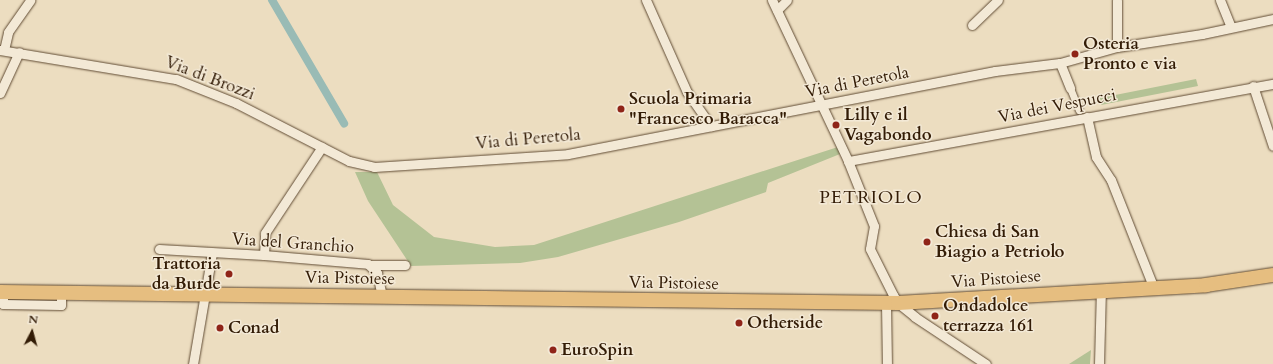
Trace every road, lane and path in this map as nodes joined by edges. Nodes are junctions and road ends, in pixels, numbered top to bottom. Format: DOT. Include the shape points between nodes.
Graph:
graph roads {
  1 [pos="30,0"];
  2 [pos="646,0"];
  3 [pos="772,0"];
  4 [pos="788,0"];
  5 [pos="998,0"];
  6 [pos="1116,0"];
  7 [pos="1220,0"];
  8 [pos="777,10"];
  9 [pos="1273,19"];
  10 [pos="972,25"];
  11 [pos="1231,27"];
  12 [pos="1117,47"];
  13 [pos="2,50"];
  14 [pos="19,52"];
  15 [pos="1060,63"];
  16 [pos="1273,84"];
  17 [pos="1253,86"];
  18 [pos="1070,88"];
  19 [pos="0,94"];
  20 [pos="824,105"];
  21 [pos="1079,110"];
  22 [pos="1087,117"];
  23 [pos="711,126"];
  24 [pos="1273,146"];
  25 [pos="322,147"];
  26 [pos="848,161"];
  27 [pos="374,167"];
  28 [pos="159,249"];
  29 [pos="212,254"];
  30 [pos="264,254"];
  31 [pos="371,265"];
  32 [pos="405,265"];
  33 [pos="1273,275"];
  34 [pos="1245,280"];
  35 [pos="1273,281"];
  36 [pos="1153,286"];
  37 [pos="1,290"];
  38 [pos="1101,290"];
  39 [pos="200,293"];
  40 [pos="382,296"];
  41 [pos="892,303"];
  42 [pos="193,364"];
  43 [pos="887,364"];
  44 [pos="986,364"];
  45 [pos="1099,364"];
  1 -- 13 [label="street" via="8,32"];
  2 -- 23 [label="street" via="687,92"];
  3 -- 8 [label="street"];
  4 -- 8 [label="street"];
  5 -- 10 [label="street"];
  6 -- 12 [label="street"];
  7 -- 11 [label="street"];
  8 -- 20 [label="street"];
  9 -- 11 [label="street, Via di Peretola"];
  11 -- 12 [label="street, Via di Peretola"];
  12 -- 15 [label="street, Via di Peretola"];
  13 -- 14 [label="street, Via di Brozzi"];
  14 -- 19 [label="street"];
  14 -- 25 [label="street, Via di Brozzi" via="176,79 236,102"];
  15 -- 18 [label="street"];
  15 -- 20 [label="street, Via di Peretola" via="995,71"];
  16 -- 17 [label="street, Via dei Vespucci"];
  17 -- 22 [label="street, Via dei Vespucci"];
  17 -- 24 [label="street"];
  18 -- 21 [label="street"];
  20 -- 23 [label="street, Via di Peretola"];
  20 -- 26 [label="street"];
  22 -- 26 [label="street, Via dei Vespucci"];
  22 -- 36 [label="street" via="1096,157 1111,180"];
  23 -- 27 [label="street, Via di Peretola" via="554,156"];
  25 -- 27 [label="street, Via di Brozzi" via="349,161"];
  25 -- 30 [label="street" via="265,233"];
  26 -- 41 [label="street" via="874,226 870,246"];
  28 -- 29 [label="street, Via del Granchio"];
  29 -- 30 [label="street, Via del Granchio"];
  29 -- 39 [label="street, Via del Granchio"];
  30 -- 31 [label="street, Via del Granchio"];
  31 -- 32 [label="street, Via del Granchio"];
  31 -- 40 [label="street, Via del Granchio" via="377,273"];
  33 -- 34 [label="main road, Via Pistoiese"];
  34 -- 35 [label="main road, Via Pistoiese"];
  34 -- 36 [label="main road, Via Pistoiese" via="1185,287"];
  36 -- 38 [label="main road, Via Pistoiese"];
  37 -- 39 [label="main road, Via Pistoiese" via="186,296"];
  37 -- 39 [label="main road, Via Pistoiese" via="186,289"];
  38 -- 41 [label="main road, Via Pistoiese"];
  38 -- 45 [label="street"];
  39 -- 40 [label="main road, Via Pistoiese"];
  39 -- 42 [label="street, Via del Granchio"];
  40 -- 41 [label="main road, Via Pistoiese"];
  41 -- 43 [label="street"];
  41 -- 44 [label="street"];
}
